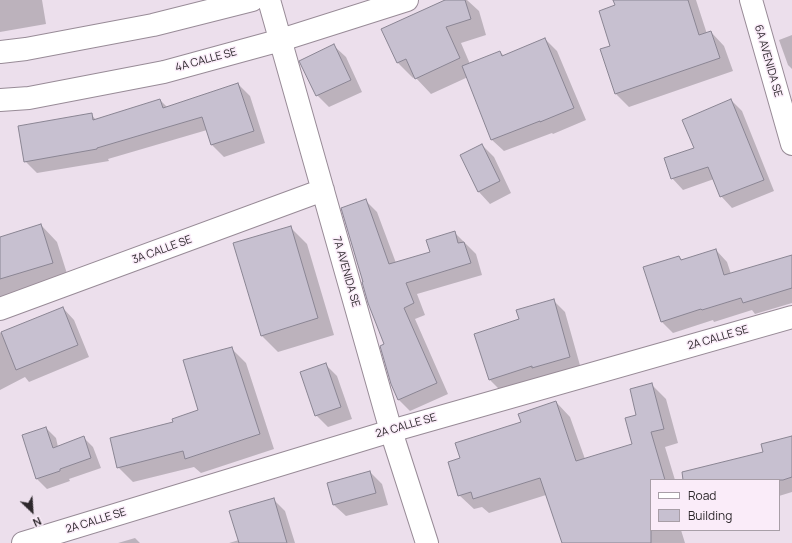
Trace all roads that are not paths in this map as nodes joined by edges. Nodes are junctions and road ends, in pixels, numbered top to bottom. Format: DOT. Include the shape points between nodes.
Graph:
graph roads {
  1 [pos="252,0"];
  2 [pos="269,0"];
  3 [pos="407,0"];
  4 [pos="751,0"];
  5 [pos="281,40"];
  6 [pos="0,52"];
  7 [pos="0,100"];
  8 [pos="792,144"];
  9 [pos="323,190"];
  10 [pos="0,309"];
  11 [pos="792,317"];
  12 [pos="391,431"];
  13 [pos="23,543"];
  14 [pos="427,543"];
  1 -- 6 [label="street" via="153,25"];
  2 -- 5 [label="street, 7A AVENIDA SE"];
  3 -- 5 [label="street, 4A CALLE SE"];
  4 -- 8 [label="street, 6A AVENIDA SE"];
  5 -- 7 [label="street, 4A CALLE SE" via="164,72 29,98"];
  5 -- 9 [label="street, 7A AVENIDA SE"];
  9 -- 10 [label="street, 3A CALLE SE"];
  9 -- 12 [label="street, 7A AVENIDA SE"];
  11 -- 12 [label="street, 2A CALLE SE"];
  12 -- 13 [label="street, 2A CALLE SE"];
  12 -- 14 [label="street, 7A AVENIDA SE"];
}
